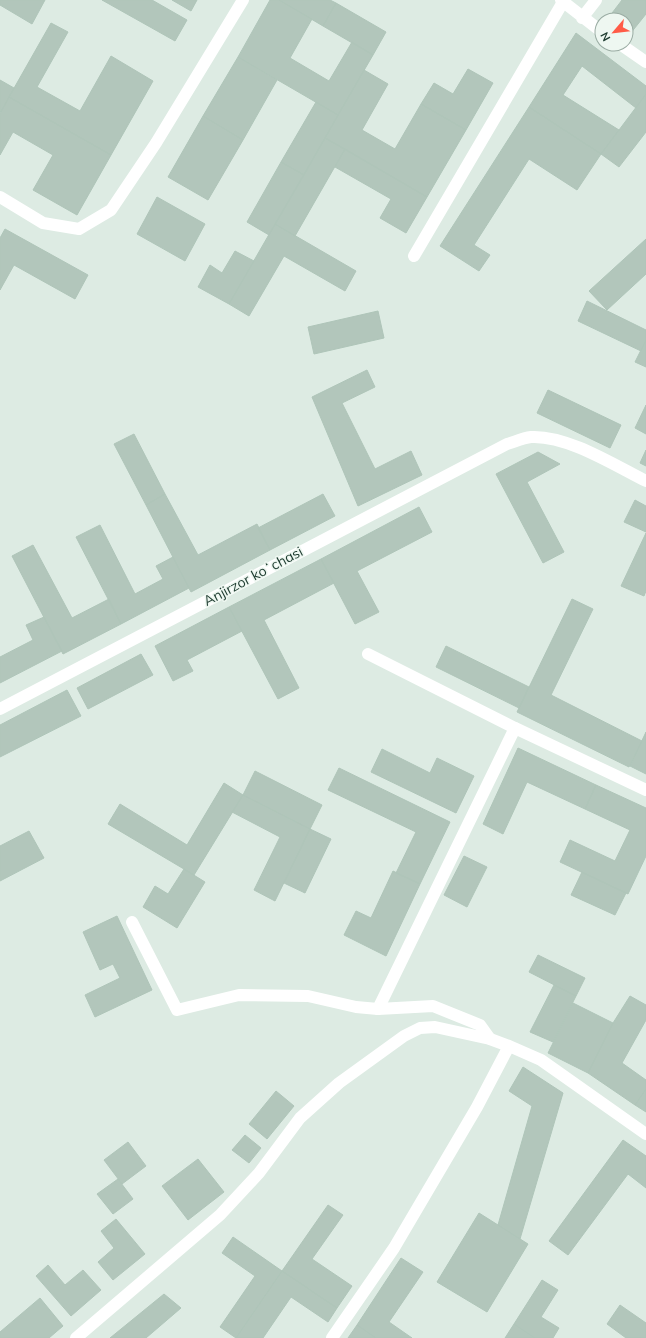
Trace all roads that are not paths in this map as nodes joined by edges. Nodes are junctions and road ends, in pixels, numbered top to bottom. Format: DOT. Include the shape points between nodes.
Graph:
graph roads {
  1 [pos="242,0"];
  2 [pos="596,0"];
  3 [pos="562,1"];
  4 [pos="582,18"];
  5 [pos="594,26"];
  6 [pos="632,52"];
  7 [pos="646,62"];
  8 [pos="0,197"];
  9 [pos="414,256"];
  10 [pos="646,481"];
  11 [pos="368,654"];
  12 [pos="0,709"];
  13 [pos="515,728"];
  14 [pos="646,790"];
  15 [pos="132,922"];
  16 [pos="378,1009"];
  17 [pos="490,1040"];
  18 [pos="509,1046"];
  19 [pos="646,1134"];
  20 [pos="76,1338"];
  21 [pos="332,1338"];
  1 -- 8 [label="street" via="156,143 111,210 79,229 43,224"];
  2 -- 4 [label="street"];
  3 -- 4 [label="street"];
  3 -- 9 [label="street"];
  4 -- 5 [label="street"];
  6 -- 7 [label="street"];
  10 -- 12 [label="street, Anjirzor koʻchasi" via="554,438 530,437 507,444"];
  11 -- 13 [label="street"];
  13 -- 14 [label="street"];
  13 -- 16 [label="street"];
  15 -- 16 [label="street" via="177,1010 239,994 308,996 356,1007"];
  16 -- 17 [label="street" via="433,1006 480,1025"];
  17 -- 18 [label="street"];
  17 -- 20 [label="street" via="435,1027 420,1028 404,1036 339,1083 300,1118 259,1173 220,1215"];
  18 -- 19 [label="street" via="541,1060"];
  18 -- 21 [label="street" via="478,1107 394,1248"];
}
